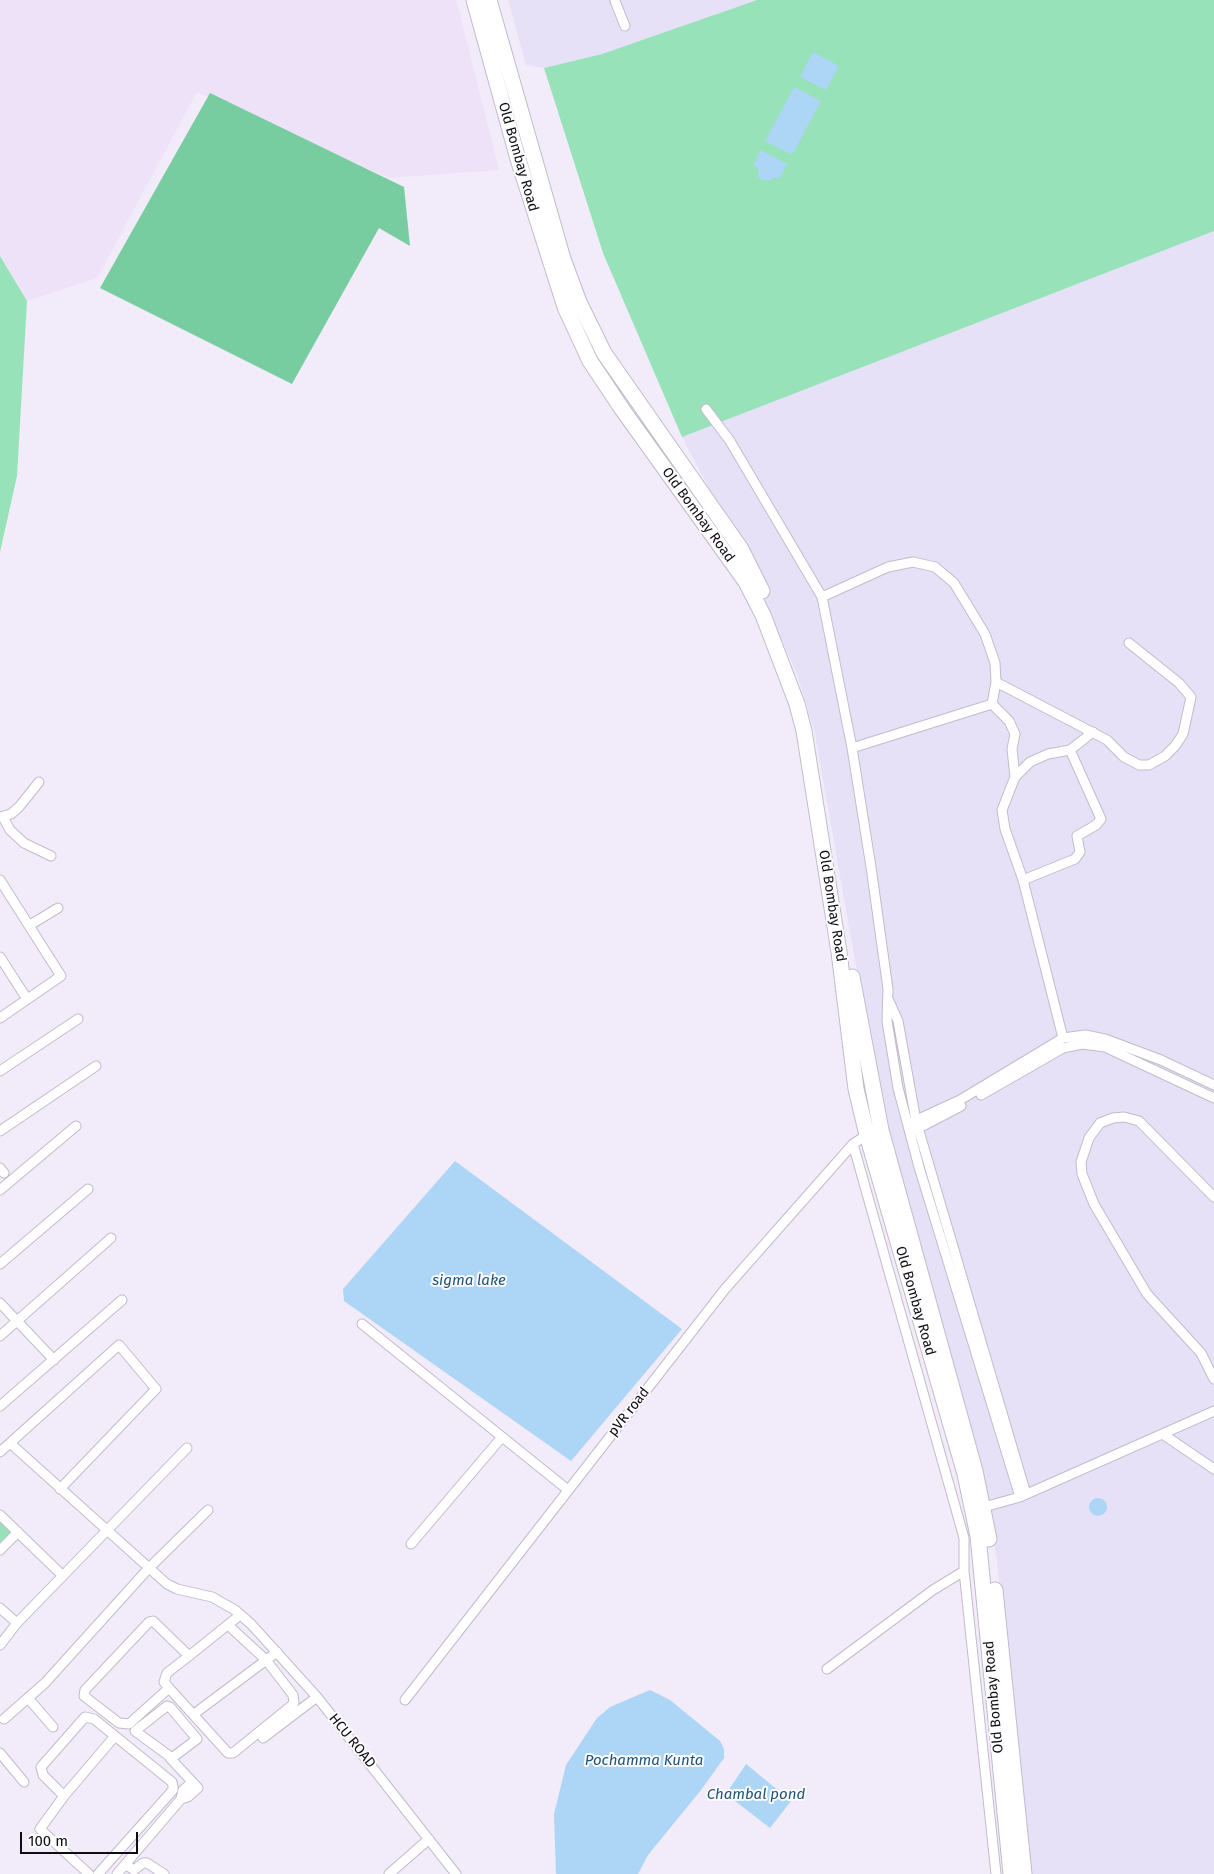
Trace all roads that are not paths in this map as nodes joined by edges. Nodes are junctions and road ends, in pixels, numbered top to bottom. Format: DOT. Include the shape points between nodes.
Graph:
graph roads {
  1 [pos="474,0"];
  2 [pos="489,0"];
  3 [pos="615,0"];
  4 [pos="625,26"];
  5 [pos="511,105"];
  6 [pos="706,408"];
  7 [pos="822,597"];
  8 [pos="1129,643"];
  9 [pos="996,682"];
  10 [pos="992,704"];
  11 [pos="1093,732"];
  12 [pos="852,748"];
  13 [pos="1070,750"];
  14 [pos="1015,777"];
  15 [pos="39,782"];
  16 [pos="2,817"];
  17 [pos="51,856"];
  18 [pos="0,880"];
  19 [pos="1023,880"];
  20 [pos="58,908"];
  21 [pos="30,925"];
  22 [pos="0,958"];
  23 [pos="27,999"];
  24 [pos="0,1018"];
  25 [pos="78,1019"];
  26 [pos="1063,1038"];
  27 [pos="96,1066"];
  28 [pos="0,1071"];
  29 [pos="1214,1085"];
  30 [pos="1214,1098"];
  31 [pos="76,1126"];
  32 [pos="913,1126"];
  33 [pos="0,1131"];
  34 [pos="866,1135"];
  35 [pos="853,1144"];
  36 [pos="88,1189"];
  37 [pos="0,1190"];
  38 [pos="1214,1197"];
  39 [pos="111,1238"];
  40 [pos="0,1264"];
  41 [pos="122,1300"];
  42 [pos="0,1304"];
  43 [pos="17,1321"];
  44 [pos="362,1324"];
  45 [pos="0,1336"];
  46 [pos="54,1360"];
  47 [pos="1214,1379"];
  48 [pos="0,1406"];
  49 [pos="1214,1411"];
  50 [pos="1164,1435"];
  51 [pos="502,1437"];
  52 [pos="10,1443"];
  53 [pos="187,1448"];
  54 [pos="0,1452"];
  55 [pos="1214,1469"];
  56 [pos="60,1488"];
  57 [pos="568,1490"];
  58 [pos="1023,1495"];
  59 [pos="984,1507"];
  60 [pos="208,1510"];
  61 [pos="0,1515"];
  62 [pos="18,1532"];
  63 [pos="108,1532"];
  64 [pos="411,1544"];
  65 [pos="0,1550"];
  66 [pos="148,1569"];
  67 [pos="964,1571"];
  68 [pos="63,1576"];
  69 [pos="0,1608"];
  70 [pos="240,1615"];
  71 [pos="17,1623"];
  72 [pos="228,1625"];
  73 [pos="0,1645"];
  74 [pos="277,1652"];
  75 [pos="189,1656"];
  76 [pos="266,1660"];
  77 [pos="827,1669"];
  78 [pos="169,1688"];
  79 [pos="317,1697"];
  80 [pos="28,1698"];
  81 [pos="405,1700"];
  82 [pos="194,1714"];
  83 [pos="1,1718"];
  84 [pos="52,1727"];
  85 [pos="115,1736"];
  86 [pos="263,1738"];
  87 [pos="0,1753"];
  88 [pos="170,1758"];
  89 [pos="24,1782"];
  90 [pos="64,1796"];
  91 [pos="138,1828"];
  92 [pos="149,1836"];
  93 [pos="129,1838"];
  94 [pos="429,1839"];
  95 [pos="140,1847"];
  96 [pos="126,1865"];
  97 [pos="89,1874"];
  98 [pos="104,1874"];
  99 [pos="117,1874"];
  100 [pos="164,1874"];
  101 [pos="389,1874"];
  102 [pos="456,1874"];
  103 [pos="996,1874"];
  104 [pos="1011,1874"];
  105 [pos="1024,1874"];
  1 -- 5 [label="main road, Old Bombay Road"];
  2 -- 5 [label="main road, Old Bombay Road"];
  3 -- 4 [label="street"];
  5 -- 34 [label="main road, Old Bombay Road" via="550,264 565,307 590,361 746,582 788,676 806,739 839,952 856,1089"];
  5 -- 59 [label="main road, Old Bombay Road" via="579,302 604,352 741,549 772,611 806,702 823,780 854,988 881,1130"];
  6 -- 7 [label="street" via="730,441"];
  7 -- 9 [label="street" via="888,567 913,562 935,567 954,583 986,634 995,663"];
  7 -- 12 [label="street"];
  8 -- 11 [label="street" via="1189,692 1191,697 1183,734 1176,746 1164,756 1149,765 1139,765"];
  9 -- 10 [label="street"];
  9 -- 11 [label="street"];
  10 -- 12 [label="street"];
  10 -- 14 [label="street" via="1009,721 1015,734 1012,749"];
  11 -- 13 [label="street"];
  12 -- 32 [label="street" via="889,1001 887,1021"];
  13 -- 14 [label="street" via="1030,762"];
  13 -- 19 [label="street" via="1101,819 1077,836 1080,852 1075,859"];
  14 -- 19 [label="street" via="1002,810"];
  15 -- 16 [label="street" via="19,807"];
  16 -- 17 [label="street" via="24,843"];
  18 -- 21 [label="street"];
  19 -- 26 [label="street"];
  20 -- 21 [label="street"];
  21 -- 23 [label="street" via="61,976"];
  22 -- 23 [label="street"];
  23 -- 24 [label="street"];
  25 -- 28 [label="street"];
  26 -- 29 [label="street" via="1085,1035 1105,1039"];
  26 -- 32 [label="street"];
  27 -- 33 [label="street"];
  30 -- 32 [label="street" via="1105,1047 1082,1044 1063,1048"];
  31 -- 37 [label="street"];
  32 -- 58 [label="street"];
  34 -- 35 [label="street, pVR road"];
  34 -- 104 [label="main road, Old Bombay Road" via="965,1474 978,1536"];
  35 -- 57 [label="street, pVR road" via="725,1289"];
  35 -- 67 [label="street" via="962,1529"];
  36 -- 40 [label="street"];
  38 -- 47 [label="street" via="1139,1121 1113,1118 1100,1123 1088,1138 1081,1162 1082,1174 1094,1204 1147,1294 1201,1352"];
  39 -- 43 [label="street"];
  41 -- 46 [label="street"];
  42 -- 43 [label="street"];
  43 -- 45 [label="street"];
  43 -- 46 [label="street"];
  44 -- 51 [label="street"];
  46 -- 48 [label="street"];
  49 -- 50 [label="street"];
  50 -- 55 [label="street"];
  50 -- 58 [label="street"];
  51 -- 57 [label="street"];
  51 -- 64 [label="street"];
  52 -- 54 [label="street"];
  52 -- 56 [label="street, HCU ROAD"];
  52 -- 56 [label="street" via="119,1345 156,1389"];
  53 -- 63 [label="street"];
  56 -- 63 [label="street, HCU ROAD"];
  57 -- 81 [label="street, pVR road"];
  58 -- 59 [label="street"];
  59 -- 105 [label="main road, Old Bombay Road"];
  60 -- 66 [label="street"];
  61 -- 62 [label="street"];
  62 -- 65 [label="street"];
  62 -- 68 [label="street"];
  63 -- 66 [label="street, HCU ROAD"];
  63 -- 68 [label="street"];
  66 -- 70 [label="street, HCU ROAD" via="172,1587 212,1597"];
  66 -- 80 [label="street"];
  67 -- 77 [label="street" via="933,1590"];
  67 -- 103 [label="street"];
  68 -- 71 [label="street"];
  69 -- 71 [label="street"];
  70 -- 72 [label="street"];
  70 -- 74 [label="street, HCU ROAD"];
  71 -- 73 [label="street"];
  72 -- 75 [label="street"];
  72 -- 76 [label="street"];
  74 -- 76 [label="street"];
  74 -- 79 [label="street, HCU ROAD"];
  75 -- 78 [label="street" via="164,1677"];
  75 -- 78 [label="street" via="153,1621 149,1622 83,1694 124,1725"];
  76 -- 82 [label="street"];
  76 -- 82 [label="street" via="293,1695 294,1703 233,1753 224,1750"];
  78 -- 82 [label="street"];
  79 -- 86 [label="street"];
  79 -- 94 [label="street, HCU ROAD"];
  80 -- 83 [label="street"];
  80 -- 84 [label="street"];
  85 -- 90 [label="street"];
  85 -- 90 [label="street" via="94,1719 82,1718 41,1767 43,1775"];
  85 -- 91 [label="street" via="172,1782 173,1790"];
  87 -- 89 [label="street"];
  88 -- 88 [label="street" via="197,1739 166,1706 135,1731"];
  88 -- 92 [label="street" via="195,1785 188,1797 181,1798"];
  90 -- 97 [label="street" via="40,1829"];
  91 -- 92 [label="street"];
  91 -- 93 [label="street"];
  92 -- 95 [label="street"];
  93 -- 95 [label="street"];
  93 -- 98 [label="street"];
  94 -- 101 [label="street"];
  94 -- 102 [label="street, HCU ROAD"];
  95 -- 96 [label="street"];
  96 -- 99 [label="street"];
  96 -- 100 [label="street" via="134,1870 147,1863"];
}
